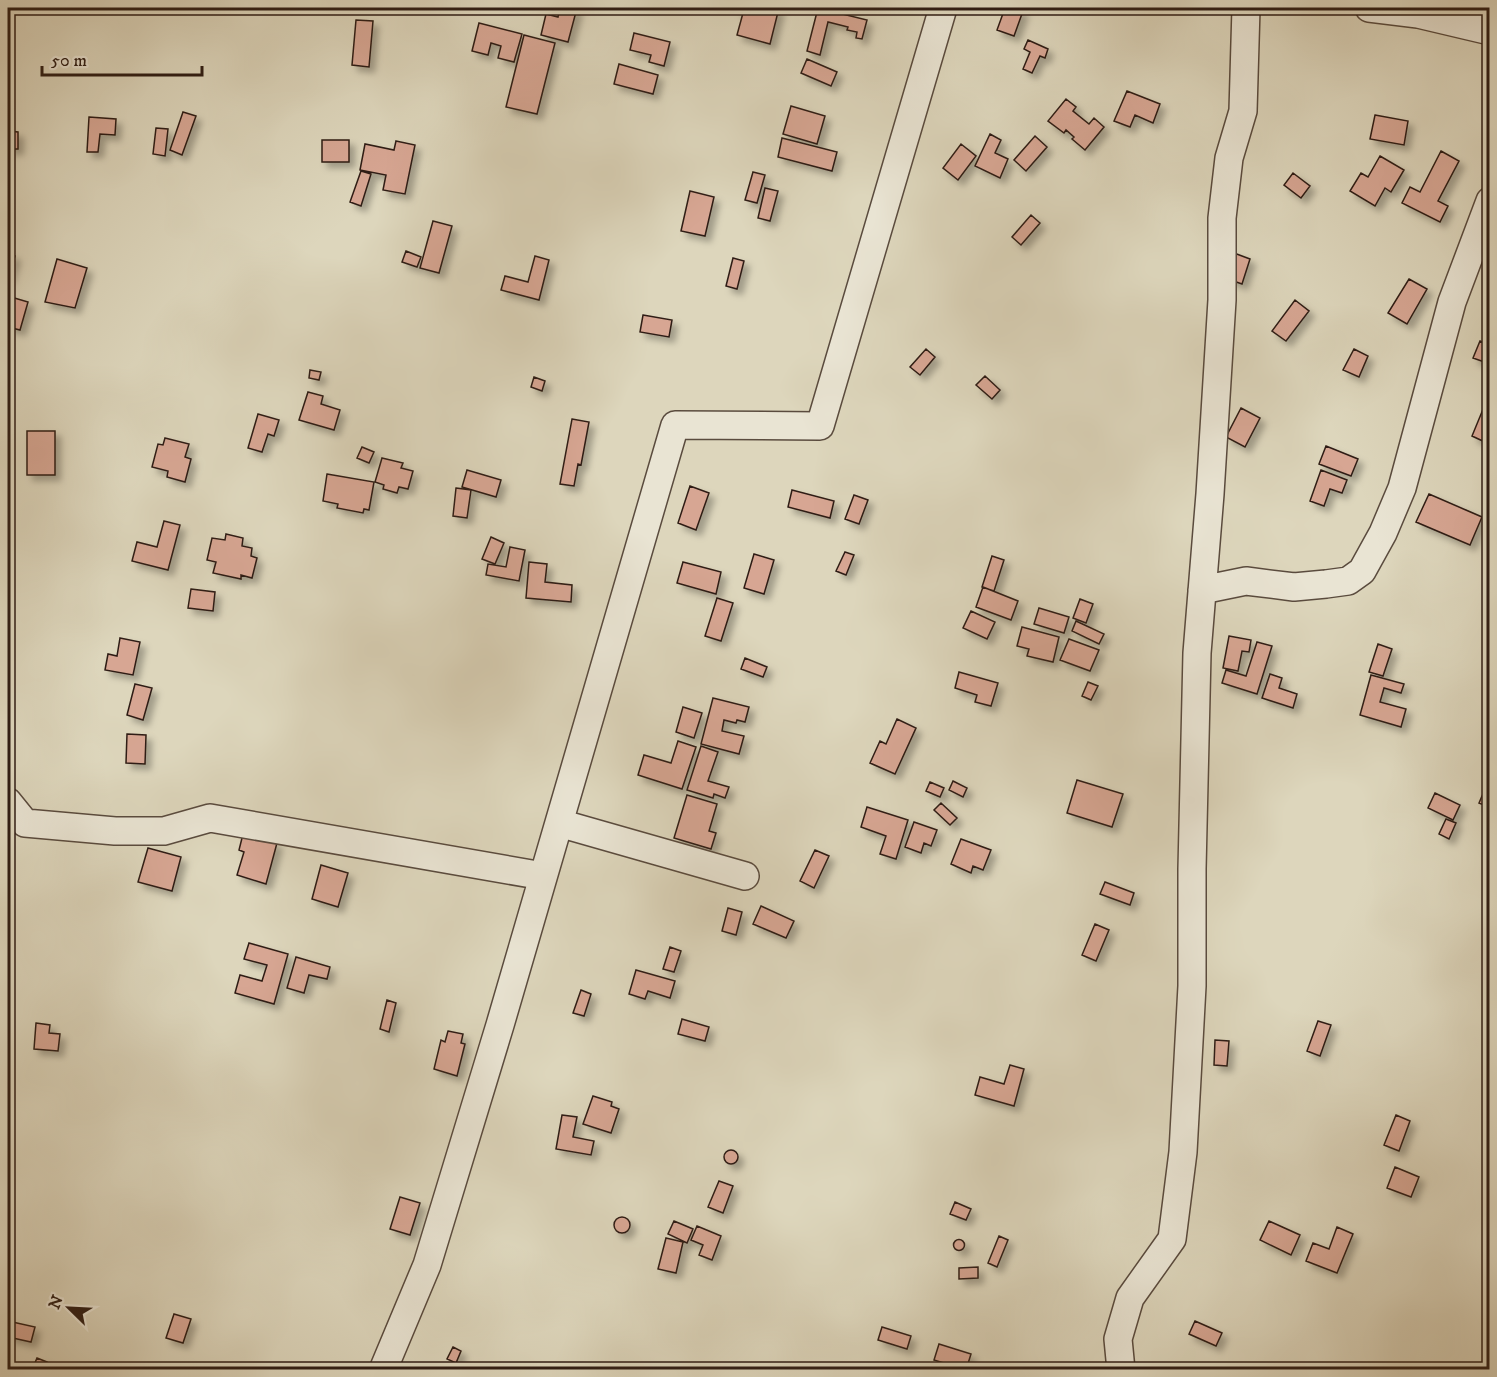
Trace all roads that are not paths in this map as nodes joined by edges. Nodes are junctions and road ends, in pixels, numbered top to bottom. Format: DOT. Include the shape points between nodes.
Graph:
graph roads {
  1 [pos="943,8"];
  2 [pos="1245,8"];
  3 [pos="1369,8"];
  4 [pos="1490,31"];
  5 [pos="1490,201"];
  6 [pos="1202,590"];
  7 [pos="8,801"];
  8 [pos="559,824"];
  9 [pos="543,876"];
  10 [pos="746,876"];
  11 [pos="383,1370"];
  12 [pos="1121,1370"];
  1 -- 8 [label="street" via="820,426 675,425"];
  2 -- 6 [label="street" via="1242,111 1229,158 1222,218 1222,300"];
  3 -- 4 [label="street"];
  5 -- 6 [label="street" via="1452,302 1401,488 1362,571 1348,581 1326,584 1294,587 1246,581"];
  6 -- 12 [label="street" via="1195,712 1192,986 1183,1152 1172,1239 1130,1298 1118,1339"];
  7 -- 9 [label="street" via="25,823 164,831 210,818"];
  8 -- 9 [label="street"];
  8 -- 10 [label="street"];
  9 -- 11 [label="street" via="428,1265"];
}
